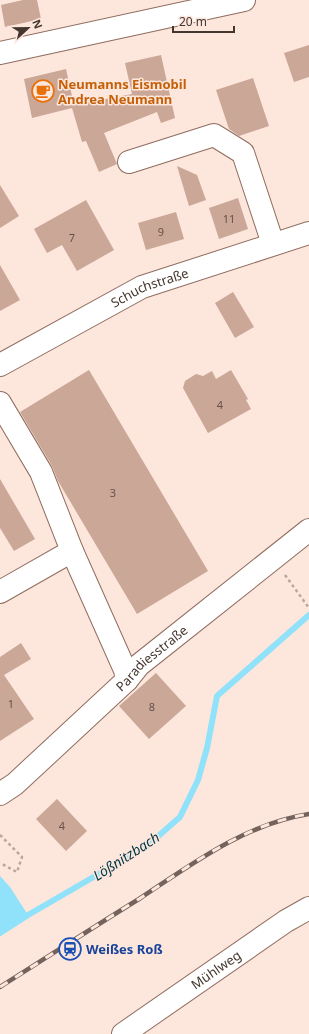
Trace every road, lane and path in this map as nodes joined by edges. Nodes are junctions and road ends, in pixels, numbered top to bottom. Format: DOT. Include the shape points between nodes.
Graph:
graph roads {
  1 [pos="244,0"];
  2 [pos="0,53"];
  3 [pos="129,162"];
  4 [pos="309,233"];
  5 [pos="273,244"];
  6 [pos="0,365"];
  7 [pos="0,403"];
  8 [pos="309,530"];
  9 [pos="72,551"];
  10 [pos="273,558"];
  11 [pos="0,592"];
  12 [pos="308,606"];
  13 [pos="127,680"];
  14 [pos="0,794"];
  15 [pos="0,836"];
  16 [pos="0,863"];
  17 [pos="309,908"];
  18 [pos="123,1034"];
  1 -- 2 [label="street"];
  3 -- 5 [label="street" via="214,135 243,153"];
  4 -- 5 [label="street, Schuchstraße"];
  5 -- 6 [label="street, Schuchstraße" via="142,287"];
  7 -- 9 [label="street" via="41,472"];
  8 -- 10 [label="street, Paradiesstraße"];
  9 -- 11 [label="street"];
  9 -- 13 [label="street" via="125,670"];
  10 -- 12 [label="path"];
  10 -- 13 [label="street, Paradiesstraße" via="139,665"];
  13 -- 14 [label="street, Paradiesstraße" via="15,784"];
  15 -- 16 [label="path" via="22,857 17,872"];
  17 -- 18 [label="street, Mühlweg" via="286,921"];
}
